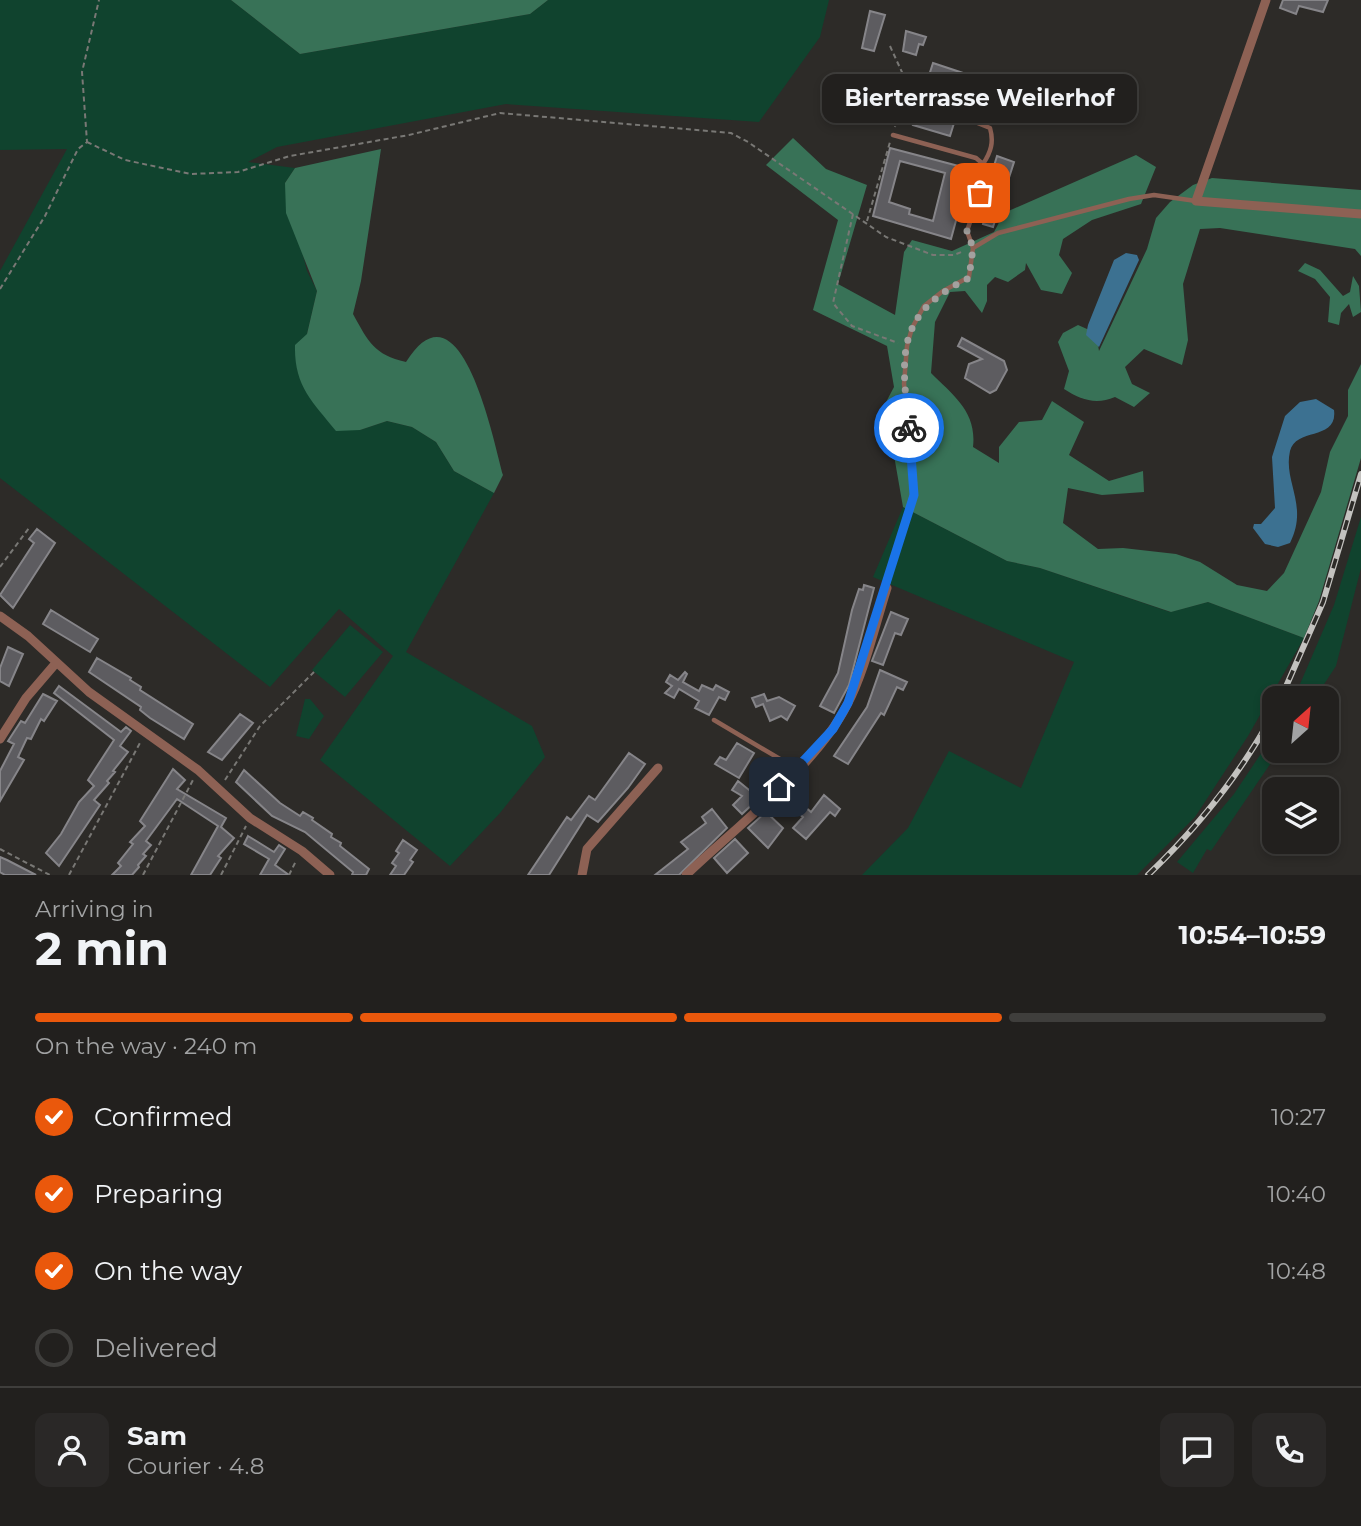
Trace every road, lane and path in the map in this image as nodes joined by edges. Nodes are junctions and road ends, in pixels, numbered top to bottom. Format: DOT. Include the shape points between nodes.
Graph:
graph roads {
  1 [pos="99,0"];
  2 [pos="1266,0"];
  3 [pos="970,120"];
  4 [pos="892,135"];
  5 [pos="88,142"];
  6 [pos="983,164"];
  7 [pos="1195,201"];
  8 [pos="853,213"];
  9 [pos="1361,214"];
  10 [pos="973,248"];
  11 [pos="0,289"];
  12 [pos="906,346"];
  13 [pos="29,528"];
  14 [pos="0,567"];
  15 [pos="887,588"];
  16 [pos="0,616"];
  17 [pos="56,663"];
  18 [pos="314,672"];
  19 [pos="713,720"];
  20 [pos="146,730"];
  21 [pos="0,739"];
  22 [pos="659,768"];
  23 [pos="797,769"];
  24 [pos="198,770"];
  25 [pos="219,790"];
  26 [pos="250,818"];
  27 [pos="0,849"];
  28 [pos="302,851"];
  29 [pos="50,875"];
  30 [pos="69,875"];
  31 [pos="143,875"];
  32 [pos="221,875"];
  33 [pos="289,875"];
  34 [pos="330,875"];
  35 [pos="582,875"];
  36 [pos="686,875"];
  1 -- 5 [label="path" via="82,72"];
  2 -- 7 [label="street"];
  3 -- 6 [label="lane" via="990,128 990,154"];
  4 -- 6 [label="lane" via="976,158"];
  5 -- 8 [label="path" via="125,160 191,174 238,172 290,156 500,113 636,124 731,133"];
  5 -- 11 [label="path" via="78,149 45,216"];
  6 -- 10 [label="lane" via="986,174 967,231"];
  7 -- 9 [label="street"];
  7 -- 10 [label="lane" via="1154,195 1129,199 998,233"];
  8 -- 10 [label="path" via="886,237 933,255 954,255"];
  8 -- 12 [label="path" via="833,303 852,326"];
  10 -- 12 [label="lane" via="969,278 943,290 924,306"];
  12 -- 15 [label="lane" via="904,384 915,483"];
  13 -- 14 [label="path"];
  15 -- 23 [label="street" via="848,703 833,729"];
  16 -- 17 [label="street"];
  17 -- 20 [label="street" via="102,702"];
  17 -- 21 [label="street"];
  18 -- 25 [label="path" via="265,720"];
  19 -- 23 [label="lane"];
  20 -- 24 [label="street"];
  20 -- 30 [label="path"];
  22 -- 35 [label="street" via="587,849"];
  23 -- 36 [label="street"];
  24 -- 25 [label="street"];
  24 -- 31 [label="path"];
  25 -- 26 [label="street"];
  26 -- 28 [label="street"];
  26 -- 32 [label="path"];
  27 -- 29 [label="path"];
  28 -- 33 [label="path"];
  28 -- 34 [label="street"];
}
